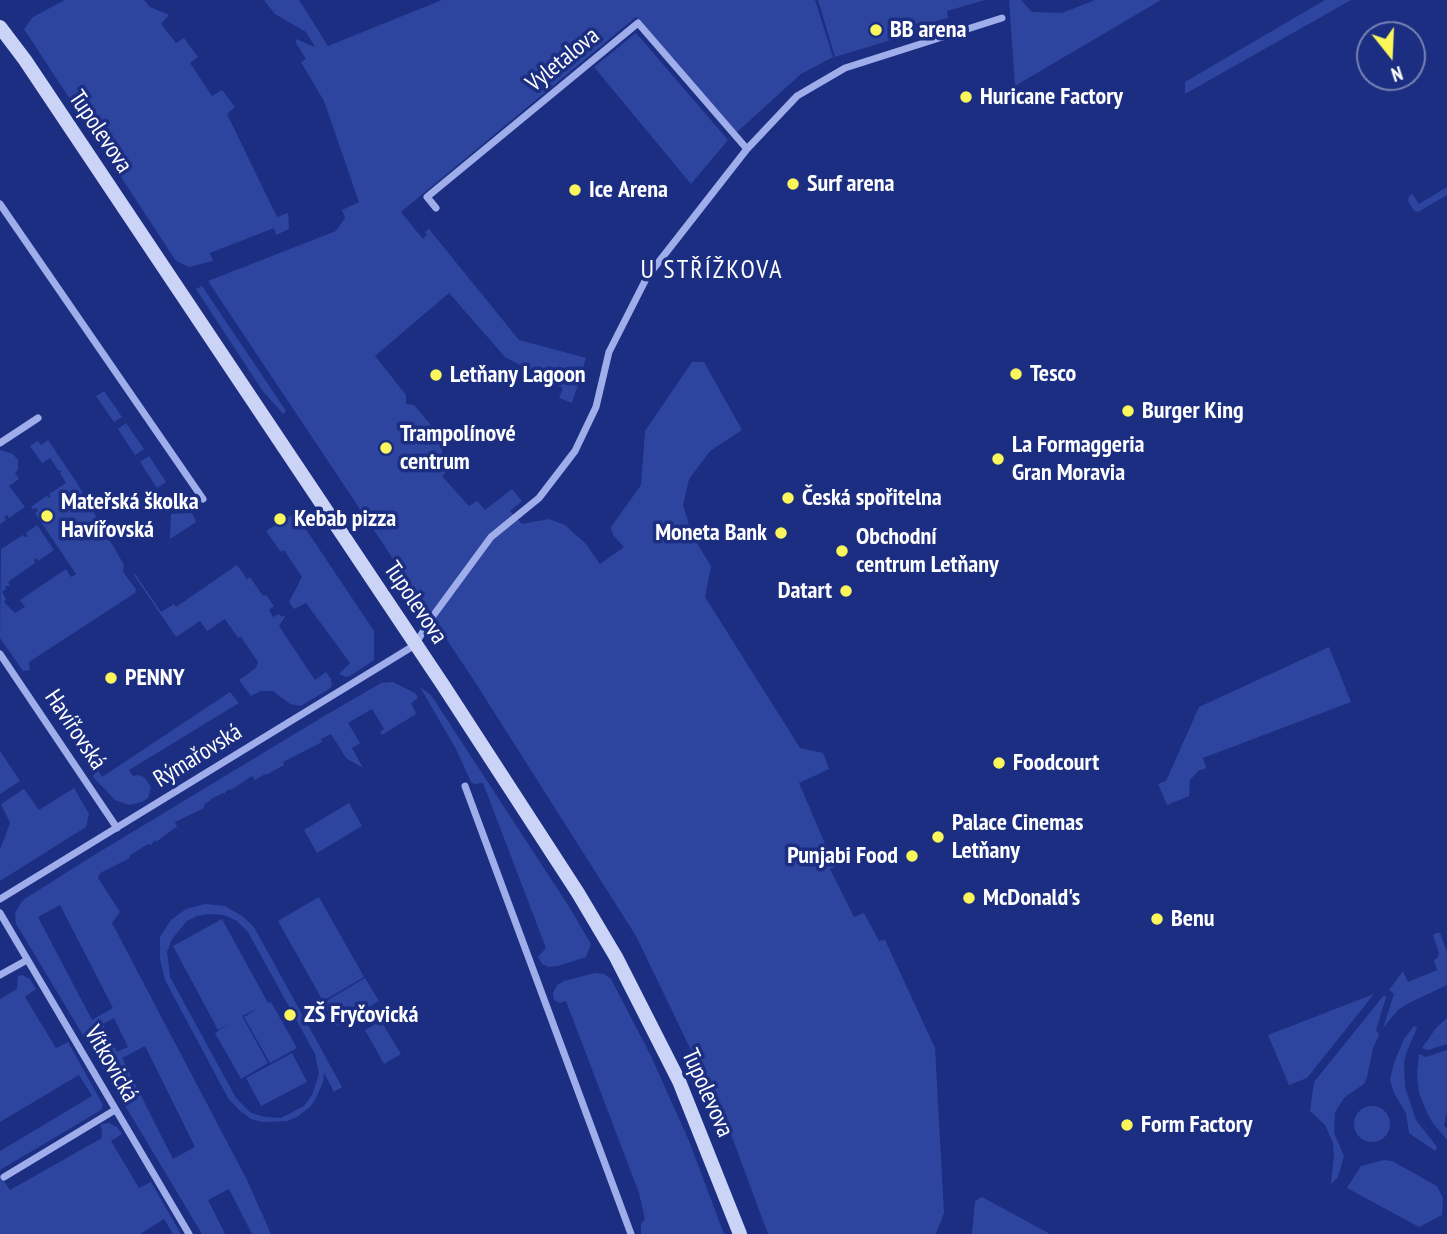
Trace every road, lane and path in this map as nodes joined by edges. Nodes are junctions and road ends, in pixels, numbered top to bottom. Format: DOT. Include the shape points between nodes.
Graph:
graph roads {
  1 [pos="1002,18"];
  2 [pos="0,27"];
  3 [pos="747,149"];
  4 [pos="0,204"];
  5 [pos="436,208"];
  6 [pos="38,418"];
  7 [pos="0,443"];
  8 [pos="203,499"];
  9 [pos="415,645"];
  10 [pos="0,654"];
  11 [pos="465,786"];
  12 [pos="117,828"];
  13 [pos="0,899"];
  14 [pos="0,913"];
  15 [pos="27,960"];
  16 [pos="0,975"];
  17 [pos="115,1110"];
  18 [pos="4,1177"];
  19 [pos="189,1234"];
  20 [pos="631,1234"];
  21 [pos="740,1234"];
  1 -- 3 [label="street" via="845,68 797,96"];
  2 -- 9 [label="main road, Tupolevova"];
  3 -- 5 [label="street, Vyletalova" via="638,23 427,197"];
  3 -- 9 [label="street" via="647,277 609,352 596,407 575,451 539,498 491,537"];
  4 -- 8 [label="street"];
  6 -- 7 [label="street"];
  9 -- 12 [label="street, Rýmařovská"];
  9 -- 21 [label="main road, Tupolevova" via="539,831 616,957 679,1081"];
  10 -- 12 [label="street, Havířovská"];
  11 -- 20 [label="street"];
  12 -- 13 [label="street, Rýmařovská"];
  14 -- 15 [label="street, Vítkovická"];
  15 -- 16 [label="street"];
  15 -- 17 [label="street, Vítkovická"];
  17 -- 18 [label="street"];
  17 -- 19 [label="street, Vítkovická"];
}
